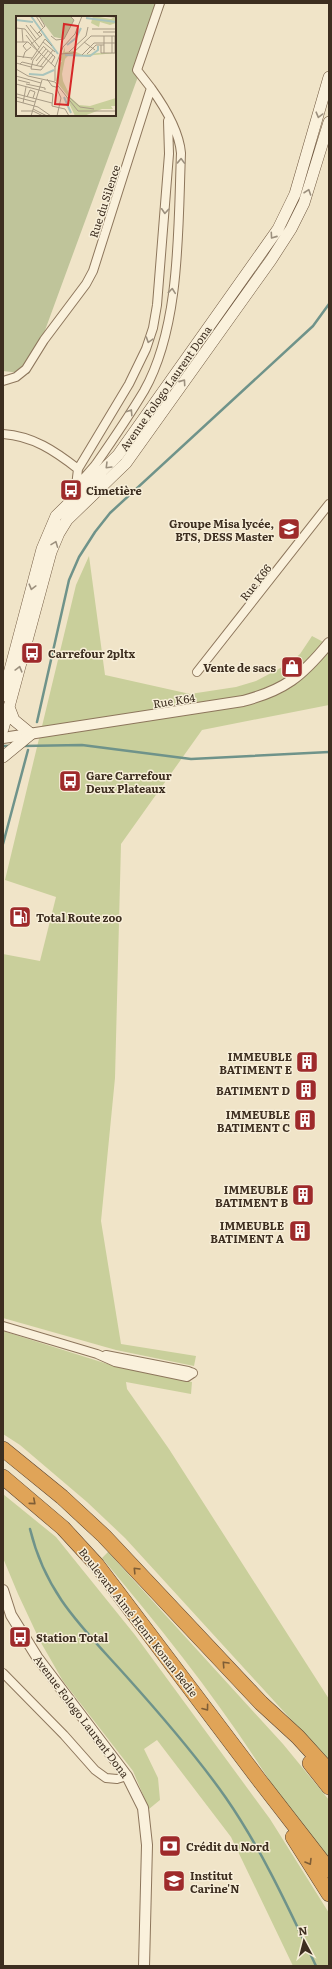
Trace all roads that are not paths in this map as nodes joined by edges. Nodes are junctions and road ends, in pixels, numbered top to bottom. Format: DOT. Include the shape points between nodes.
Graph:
graph roads {
  1 [pos="160,3"];
  2 [pos="329,77"];
  3 [pos="152,88"];
  4 [pos="168,116"];
  5 [pos="329,122"];
  6 [pos="3,381"];
  7 [pos="3,434"];
  8 [pos="78,469"];
  9 [pos="76,486"];
  10 [pos="74,504"];
  11 [pos="329,504"];
  12 [pos="329,643"];
  13 [pos="198,672"];
  14 [pos="3,696"];
  15 [pos="9,707"];
  16 [pos="3,729"];
  17 [pos="31,734"];
  18 [pos="3,738"];
  19 [pos="3,758"];
  20 [pos="3,1326"];
  21 [pos="97,1354"];
  22 [pos="3,1449"];
  23 [pos="3,1477"];
  24 [pos="3,1590"];
  25 [pos="3,1673"];
  26 [pos="261,1703"];
  27 [pos="329,1771"];
  28 [pos="127,1776"];
  29 [pos="260,1781"];
  30 [pos="329,1787"];
  31 [pos="329,1870"];
  32 [pos="329,1894"];
  33 [pos="144,1966"];
  1 -- 3 [label="street" via="137,70"];
  2 -- 10 [label="main road, Avenue Fologo Laurent Dona, one-way" via="295,194 278,229 118,455"];
  3 -- 4 [label="street"];
  3 -- 6 [label="street, Rue du Silence" via="112,215 86,284 44,340 26,369 16,377"];
  4 -- 8 [label="street, one-way" via="169,154 158,305 153,328 129,384"];
  9 -- 4 [label="street, one-way" via="84,480 144,390 167,330 175,269 181,153 178,136"];
  10 -- 5 [label="main road, Avenue Fologo Laurent Dona, one-way" via="126,463 271,260 304,204"];
  7 -- 8 [label="street" via="23,438 54,450"];
  8 -- 9 [label="street"];
  9 -- 10 [label="street"];
  10 -- 14 [label="main road, Avenue Fologo Laurent Dona, one-way" via="56,516 42,549"];
  15 -- 10 [label="main road, Avenue Fologo Laurent Dona, one-way" via="51,552"];
  11 -- 13 [label="street, Rue K66"];
  12 -- 17 [label="street, Rue K64" via="297,678 264,695 243,701"];
  15 -- 16 [label="main road, Avenue Fologo Laurent Dona"];
  15 -- 17 [label="main road" via="14,720"];
  17 -- 18 [label="street, Rue K64"];
  17 -- 19 [label="main road"];
  20 -- 21 [label="street"];
  21 -- 21 [label="street" via="115,1362 148,1370 187,1377 193,1373"];
  26 -- 22 [label="highway, one-way" via="104,1536 20,1461"];
  23 -- 29 [label="highway, Boulevard Aimé Henri Konan Bedie, one-way" via="63,1528 97,1565"];
  24 -- 28 [label="street, Avenue Fologo Laurent Dona" via="12,1615 37,1657"];
  25 -- 28 [label="street" via="95,1770 106,1778 117,1779"];
  26 -- 27 [label="highway" via="298,1737"];
  26 -- 30 [label="highway"];
  28 -- 33 [label="street, Avenue Fologo Laurent Dona" via="143,1808 147,1846"];
  29 -- 31 [label="highway"];
  29 -- 32 [label="highway, one-way"];
}
